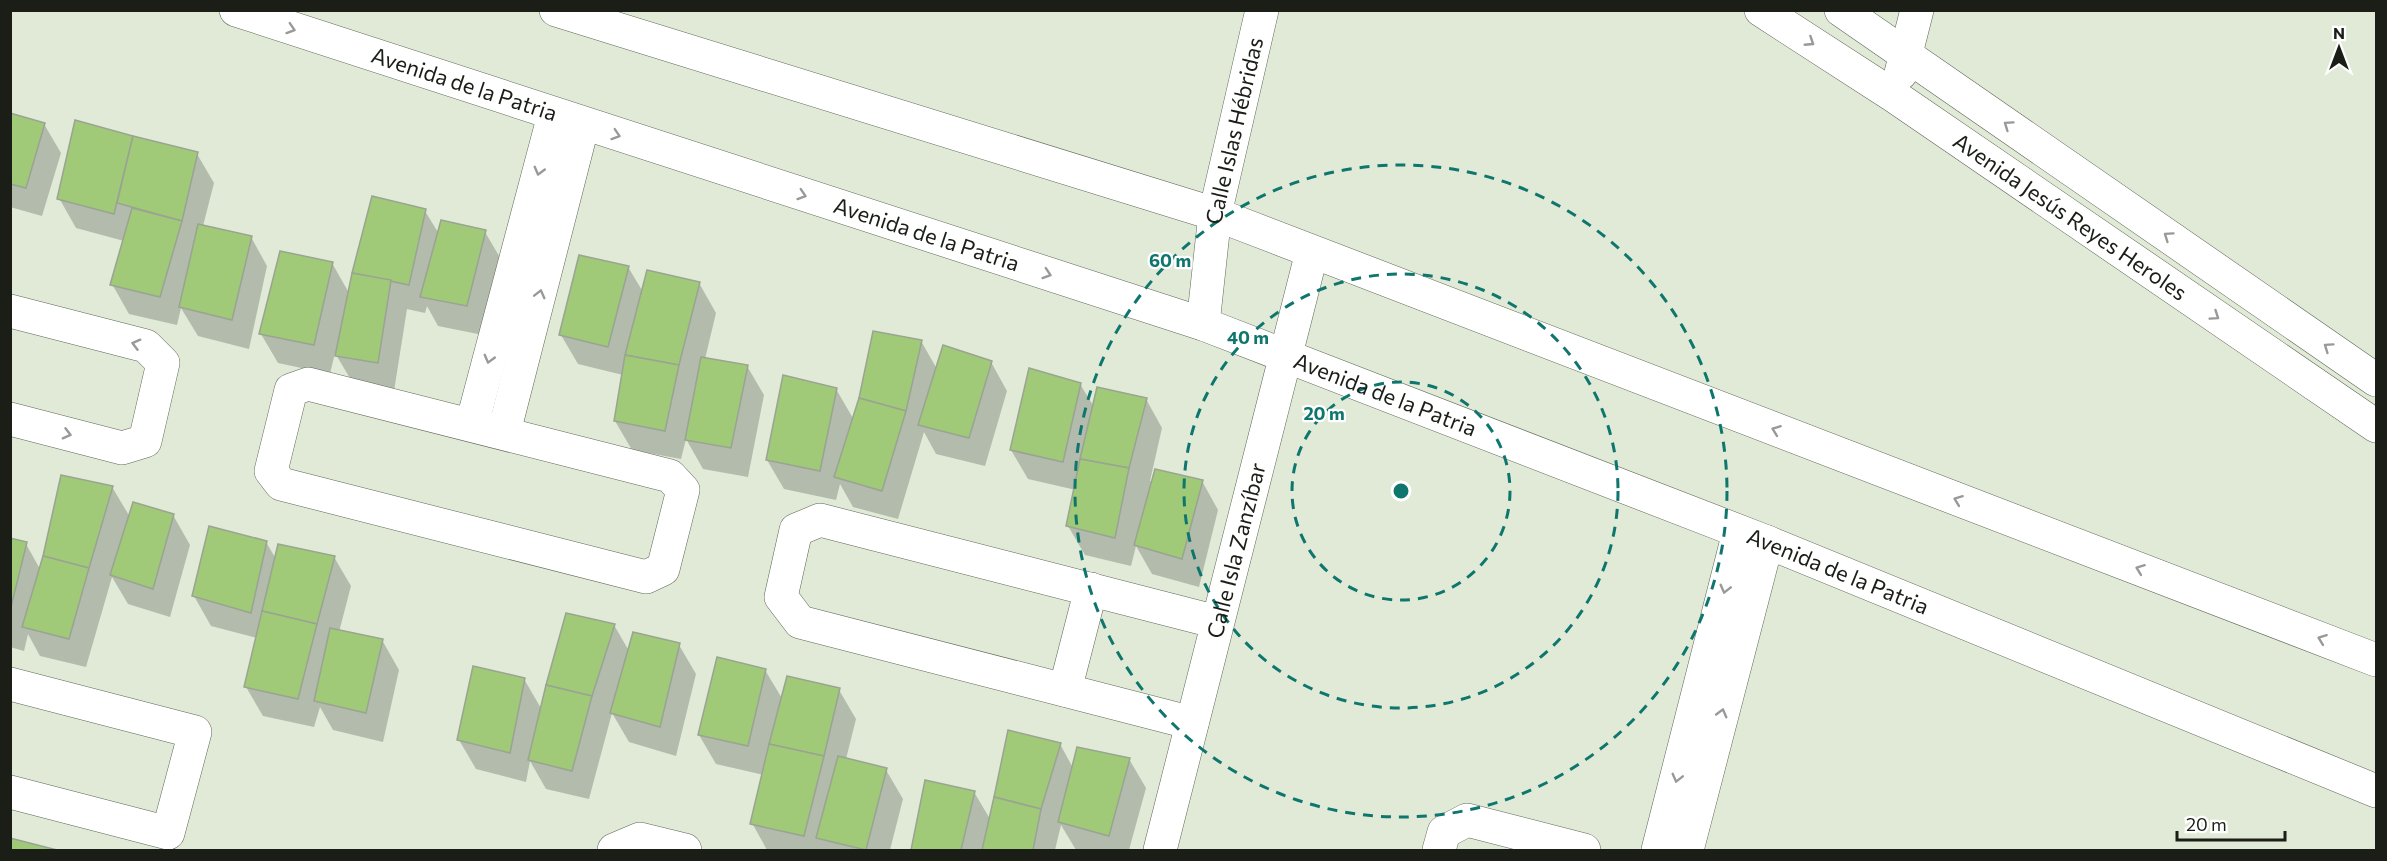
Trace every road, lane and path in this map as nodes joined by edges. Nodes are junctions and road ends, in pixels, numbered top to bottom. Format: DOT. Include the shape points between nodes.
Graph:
graph roads {
  1 [pos="236,10"];
  2 [pos="1262,10"];
  3 [pos="1761,10"];
  4 [pos="1841,10"];
  5 [pos="1917,10"];
  6 [pos="567,12"];
  7 [pos="1906,54"];
  8 [pos="1894,96"];
  9 [pos="569,119"];
  10 [pos="1215,214"];
  11 [pos="1312,252"];
  12 [pos="10,311"];
  13 [pos="1203,324"];
  14 [pos="1285,356"];
  15 [pos="2376,381"];
  16 [pos="10,419"];
  17 [pos="472,424"];
  18 [pos="2376,426"];
  19 [pos="504,432"];
  20 [pos="1753,537"];
  21 [pos="1091,589"];
  22 [pos="1217,622"];
  23 [pos="2376,660"];
  24 [pos="10,684"];
  25 [pos="1065,690"];
  26 [pos="1192,723"];
  27 [pos="2376,791"];
  28 [pos="10,792"];
  29 [pos="614,850"];
  30 [pos="685,850"];
  31 [pos="1160,850"];
  32 [pos="1439,850"];
  33 [pos="1584,850"];
  34 [pos="1658,850"];
  35 [pos="1687,850"];
  1 -- 9 [label="street, Avenida de la Patria, one-way"];
  2 -- 10 [label="street, Calle Islas Hébridas"];
  3 -- 8 [label="street, Avenida Jesús Reyes Heroles, one-way"];
  4 -- 7 [label="street, Avenida Jesús Reyes Heroles"];
  5 -- 7 [label="street"];
  6 -- 10 [label="street"];
  7 -- 8 [label="street"];
  15 -- 7 [label="street, Avenida Jesús Reyes Heroles, one-way"];
  8 -- 18 [label="street, Avenida Jesús Reyes Heroles, one-way"];
  9 -- 13 [label="street, Avenida de la Patria, one-way"];
  9 -- 17 [label="street, one-way"];
  19 -- 9 [label="street, one-way"];
  10 -- 11 [label="street"];
  10 -- 13 [label="street, Calle Islas Hébridas"];
  11 -- 14 [label="street, Calle Isla Zanzíbar"];
  23 -- 11 [label="street, one-way"];
  16 -- 12 [label="street, one-way" via="122,448 145,441 163,363 146,346"];
  13 -- 14 [label="street, Avenida de la Patria"];
  14 -- 20 [label="street, Avenida de la Patria"];
  14 -- 22 [label="street, Calle Isla Zanzíbar"];
  17 -- 19 [label="street"];
  17 -- 19 [label="street" via="308,384 291,390 271,471 282,484 646,577 663,569 683,490 670,476"];
  20 -- 27 [label="street, Avenida de la Patria"];
  20 -- 34 [label="street, one-way"];
  35 -- 20 [label="street, one-way"];
  21 -- 22 [label="street"];
  21 -- 25 [label="street"];
  21 -- 25 [label="street" via="820,520 796,530 781,597 800,622"];
  22 -- 26 [label="street, Calle Isla Zanzíbar"];
  24 -- 28 [label="street" via="195,732 168,833"];
  25 -- 26 [label="street"];
  26 -- 31 [label="street, Calle Isla Zanzíbar"];
  29 -- 30 [label="street" via="640,839"];
  32 -- 33 [label="street" via="1444,832 1467,820"];
}
